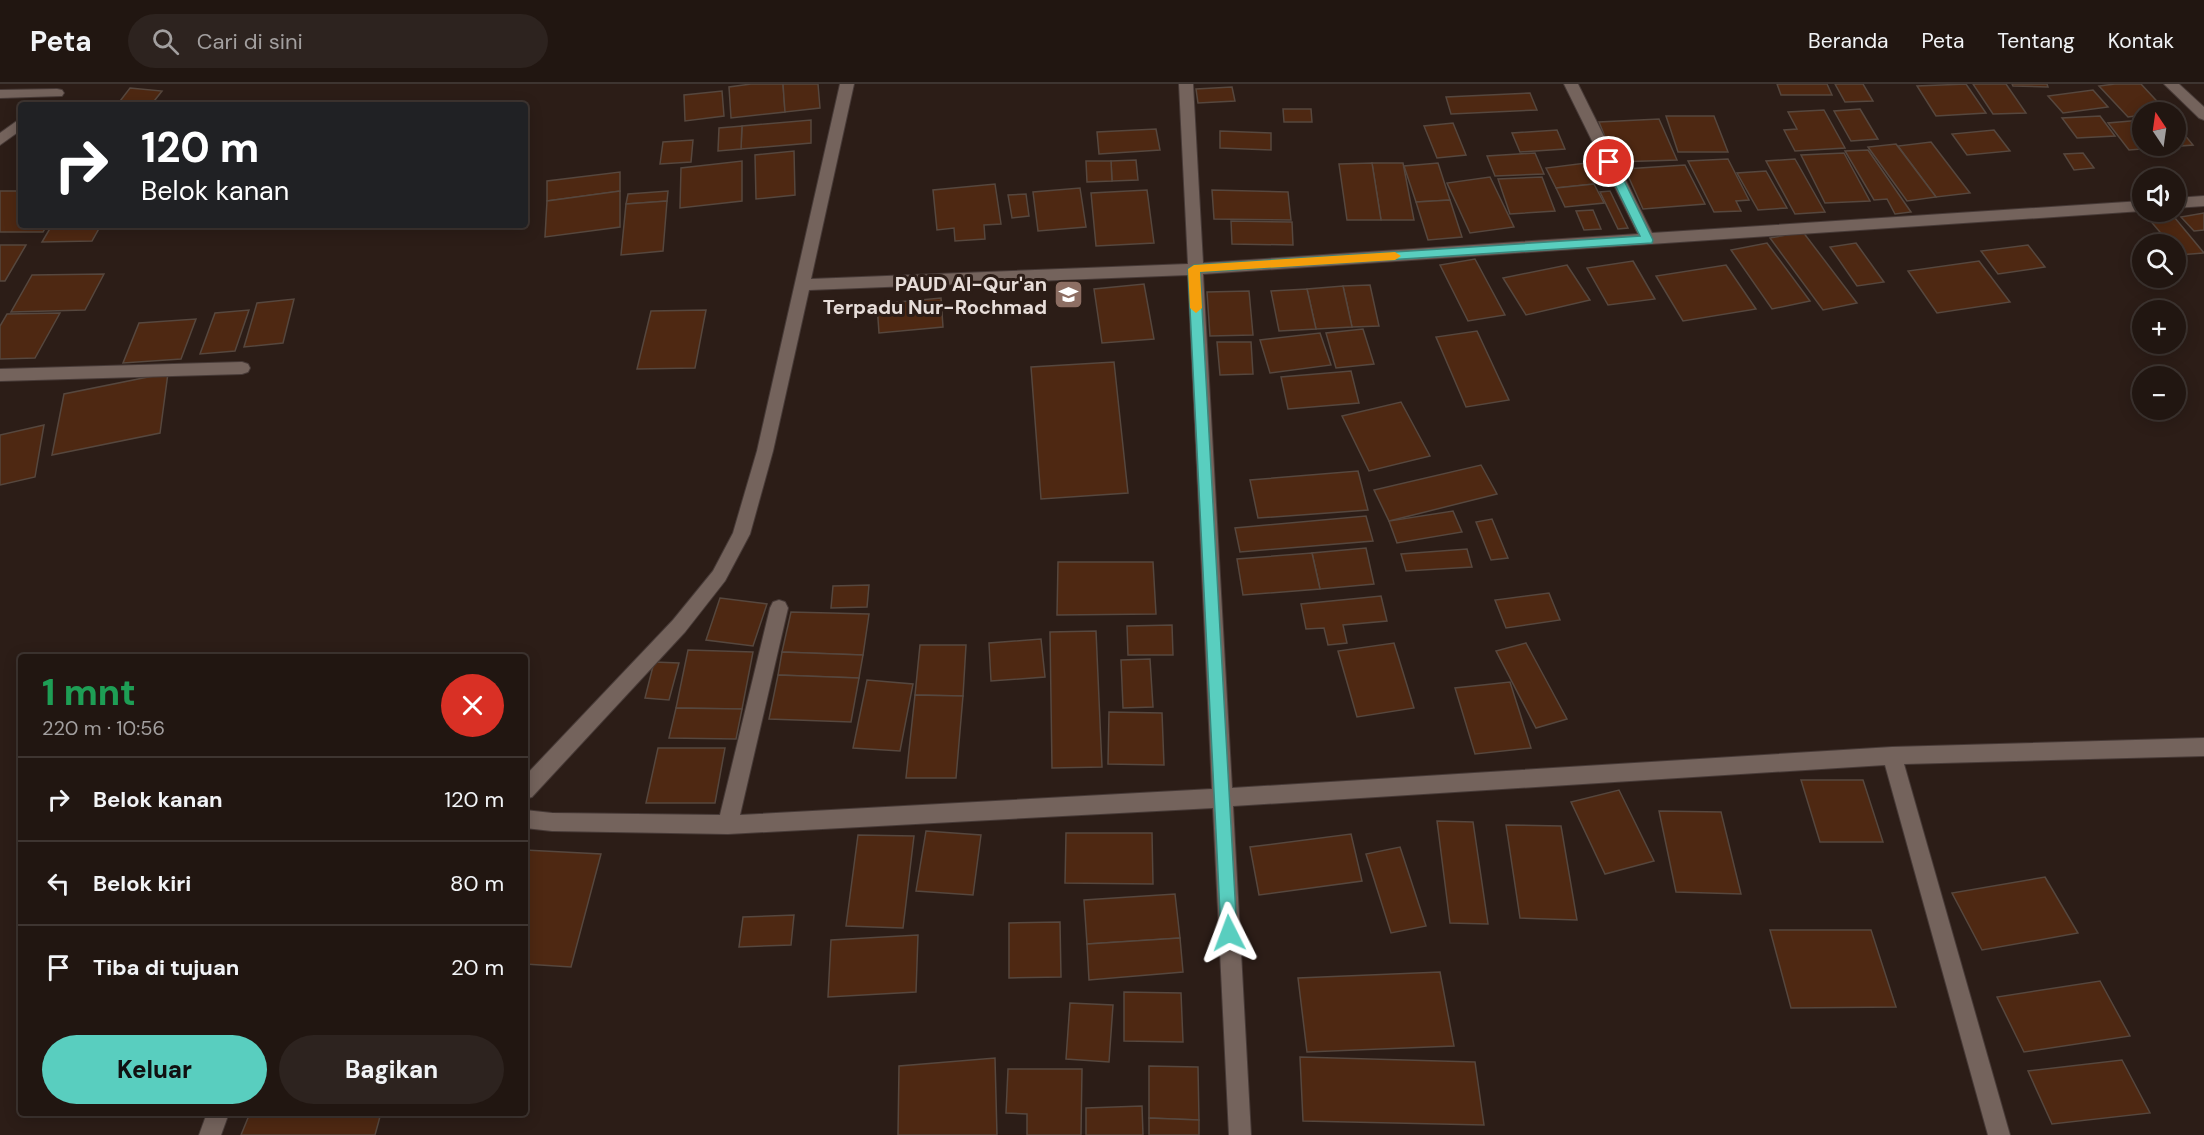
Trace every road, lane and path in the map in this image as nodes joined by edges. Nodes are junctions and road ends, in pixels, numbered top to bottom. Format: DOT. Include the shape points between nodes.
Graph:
graph roads {
  1 [pos="847,84"];
  2 [pos="1186,84"];
  3 [pos="1571,84"];
  4 [pos="2170,84"];
  5 [pos="62,88"];
  6 [pos="0,94"];
  7 [pos="46,102"];
  8 [pos="2204,115"];
  9 [pos="18,125"];
  10 [pos="0,140"];
  11 [pos="2204,201"];
  12 [pos="2186,202"];
  13 [pos="2132,207"];
  14 [pos="1648,240"];
  15 [pos="1194,269"];
  16 [pos="804,285"];
  17 [pos="242,368"];
  18 [pos="0,375"];
  19 [pos="779,608"];
  20 [pos="2204,747"];
  21 [pos="1892,756"];
  22 [pos="528,787"];
  23 [pos="1221,798"];
  24 [pos="528,819"];
  25 [pos="728,825"];
  26 [pos="217,1116"];
  27 [pos="210,1135"];
  28 [pos="1240,1135"];
  29 [pos="1999,1135"];
  1 -- 16 [label="street"];
  2 -- 15 [label="street"];
  3 -- 14 [label="street"];
  4 -- 8 [label="street"];
  5 -- 6 [label="street"];
  5 -- 7 [label="street"];
  9 -- 10 [label="street"];
  11 -- 12 [label="street"];
  13 -- 14 [label="street"];
  14 -- 15 [label="street"];
  15 -- 16 [label="street"];
  15 -- 23 [label="street"];
  16 -- 22 [label="street" via="741,534 719,576 679,626"];
  17 -- 18 [label="street"];
  19 -- 25 [label="street"];
  20 -- 21 [label="street"];
  21 -- 23 [label="street"];
  21 -- 29 [label="street"];
  23 -- 25 [label="street"];
  23 -- 28 [label="street"];
  24 -- 25 [label="street"];
  26 -- 27 [label="street"];
}
